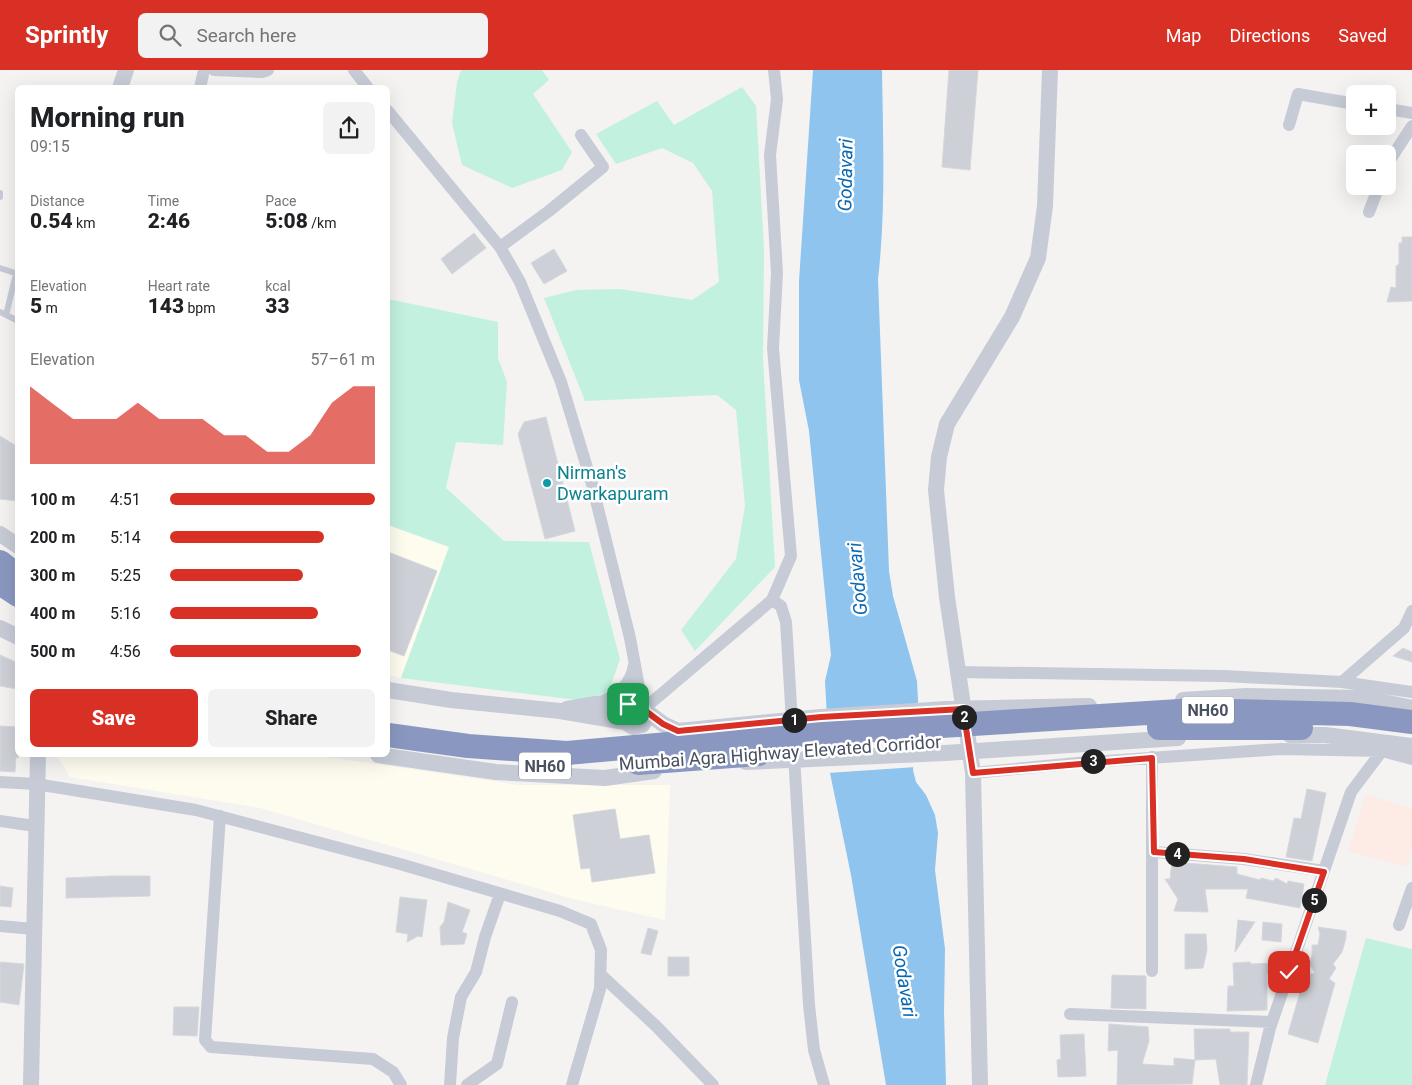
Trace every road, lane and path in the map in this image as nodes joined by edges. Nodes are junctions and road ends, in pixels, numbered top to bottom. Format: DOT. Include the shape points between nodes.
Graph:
graph roads {
  1 [pos="126,70"];
  2 [pos="204,70"];
  3 [pos="214,70"];
  4 [pos="268,70"];
  5 [pos="354,70"];
  6 [pos="774,70"];
  7 [pos="1050,70"];
  8 [pos="121,85"];
  9 [pos="201,85"];
  10 [pos="366,85"];
  11 [pos="1346,102"];
  12 [pos="1396,111"];
  13 [pos="390,113"];
  14 [pos="1412,114"];
  15 [pos="1289,125"];
  16 [pos="1412,126"];
  17 [pos="581,135"];
  18 [pos="1396,151"];
  19 [pos="0,193"];
  20 [pos="1376,195"];
  21 [pos="0,197"];
  22 [pos="1369,212"];
  23 [pos="500,247"];
  24 [pos="0,268"];
  25 [pos="15,273"];
  26 [pos="15,280"];
  27 [pos="3,314"];
  28 [pos="15,320"];
  29 [pos="0,534"];
  30 [pos="15,544"];
  31 [pos="0,562"];
  32 [pos="15,574"];
  33 [pos="0,583"];
  34 [pos="15,593"];
  35 [pos="772,600"];
  36 [pos="1412,611"];
  37 [pos="0,628"];
  38 [pos="15,636"];
  39 [pos="635,660"];
  40 [pos="958,672"];
  41 [pos="628,682"];
  42 [pos="1342,682"];
  43 [pos="390,690"];
  44 [pos="1412,692"];
  45 [pos="596,704"];
  46 [pos="641,706"];
  47 [pos="1412,708"];
  48 [pos="963,709"];
  49 [pos="560,711"];
  50 [pos="625,722"];
  51 [pos="1412,722"];
  52 [pos="390,735"];
  53 [pos="1412,736"];
  54 [pos="1412,746"];
  55 [pos="390,750"];
  56 [pos="968,751"];
  57 [pos="1382,751"];
  58 [pos="38,757"];
  59 [pos="390,757"];
  60 [pos="1152,758"];
  61 [pos="1412,759"];
  62 [pos="973,773"];
  63 [pos="0,782"];
  64 [pos="36,784"];
  65 [pos="220,816"];
  66 [pos="0,821"];
  67 [pos="35,826"];
  68 [pos="1154,852"];
  69 [pos="1324,872"];
  70 [pos="1412,888"];
  71 [pos="500,894"];
  72 [pos="1399,925"];
  73 [pos="0,926"];
  74 [pos="33,929"];
  75 [pos="1152,970"];
  76 [pos="600,975"];
  77 [pos="512,1002"];
  78 [pos="1070,1014"];
  79 [pos="1272,1022"];
  80 [pos="31,1085"];
  81 [pos="401,1085"];
  82 [pos="450,1085"];
  83 [pos="467,1085"];
  84 [pos="572,1085"];
  85 [pos="713,1085"];
  86 [pos="824,1085"];
  87 [pos="980,1085"];
  88 [pos="1256,1085"];
  1 -- 8 [label="street"];
  2 -- 9 [label="street"];
  3 -- 4 [label="street"];
  5 -- 10 [label="street"];
  6 -- 35 [label="street" via="777,99 770,155 777,273 774,348 791,556"];
  7 -- 40 [label="street" via="1045,206 1038,258 1012,317 947,424 939,457 936,490"];
  11 -- 15 [label="street" via="1298,94"];
  12 -- 14 [label="street"];
  13 -- 23 [label="street"];
  16 -- 18 [label="street"];
  17 -- 23 [label="street" via="603,167"];
  19 -- 21 [label="lane"];
  20 -- 22 [label="street"];
  23 -- 39 [label="street" via="520,282 562,382 592,484"];
  24 -- 25 [label="lane"];
  26 -- 27 [label="lane"];
  27 -- 28 [label="lane"];
  29 -- 30 [label="street"];
  31 -- 32 [label="highway"];
  33 -- 34 [label="highway"];
  35 -- 46 [label="street"];
  35 -- 86 [label="street" via="780,606 786,622 809,1004 814,1050"];
  36 -- 42 [label="street" via="1404,628"];
  37 -- 38 [label="street"];
  39 -- 41 [label="street" via="633,675"];
  39 -- 46 [label="street"];
  40 -- 42 [label="street" via="1224,676"];
  40 -- 48 [label="street"];
  41 -- 45 [label="street" via="614,696"];
  41 -- 46 [label="street"];
  42 -- 44 [label="street"];
  43 -- 49 [label="street"];
  45 -- 46 [label="street"];
  45 -- 49 [label="street"];
  46 -- 48 [label="street" via="663,724 678,731 821,717"];
  46 -- 50 [label="street" via="623,712"];
  46 -- 50 [label="street" via="648,716 642,725 633,727"];
  47 -- 48 [label="street" via="1364,698 1246,696 1087,706"];
  48 -- 56 [label="street"];
  49 -- 50 [label="street"];
  51 -- 52 [label="highway, Mumbai Agra Highway Elevated Corridor / NH60" via="1350,714 1195,710 702,741 567,753 468,746"];
  53 -- 55 [label="highway, Mumbai Agra Highway Elevated Corridor / NH60" via="1329,728 1190,727 573,768 471,762"];
  54 -- 56 [label="street" via="1325,735 1246,735"];
  56 -- 59 [label="street" via="699,764 605,778 496,772"];
  56 -- 62 [label="street"];
  57 -- 60 [label="street" via="1281,749"];
  57 -- 61 [label="street"];
  57 -- 69 [label="street" via="1351,792"];
  58 -- 64 [label="street"];
  60 -- 62 [label="street"];
  60 -- 68 [label="street"];
  62 -- 87 [label="street"];
  63 -- 64 [label="street"];
  64 -- 65 [label="street"];
  64 -- 67 [label="street"];
  65 -- 71 [label="street"];
  65 -- 81 [label="street" via="205,1040 211,1047 373,1059 393,1072"];
  66 -- 67 [label="street"];
  67 -- 74 [label="street"];
  68 -- 69 [label="street" via="1244,859"];
  68 -- 75 [label="street"];
  69 -- 79 [label="street"];
  70 -- 72 [label="street"];
  71 -- 76 [label="street" via="560,911 591,924 601,950"];
  71 -- 82 [label="street" via="484,937 476,972 461,997"];
  73 -- 74 [label="street"];
  74 -- 80 [label="street"];
  76 -- 84 [label="street" via="600,989"];
  76 -- 85 [label="street" via="656,1026"];
  77 -- 83 [label="street" via="497,1064"];
  78 -- 79 [label="street"];
  79 -- 88 [label="street"];
}
